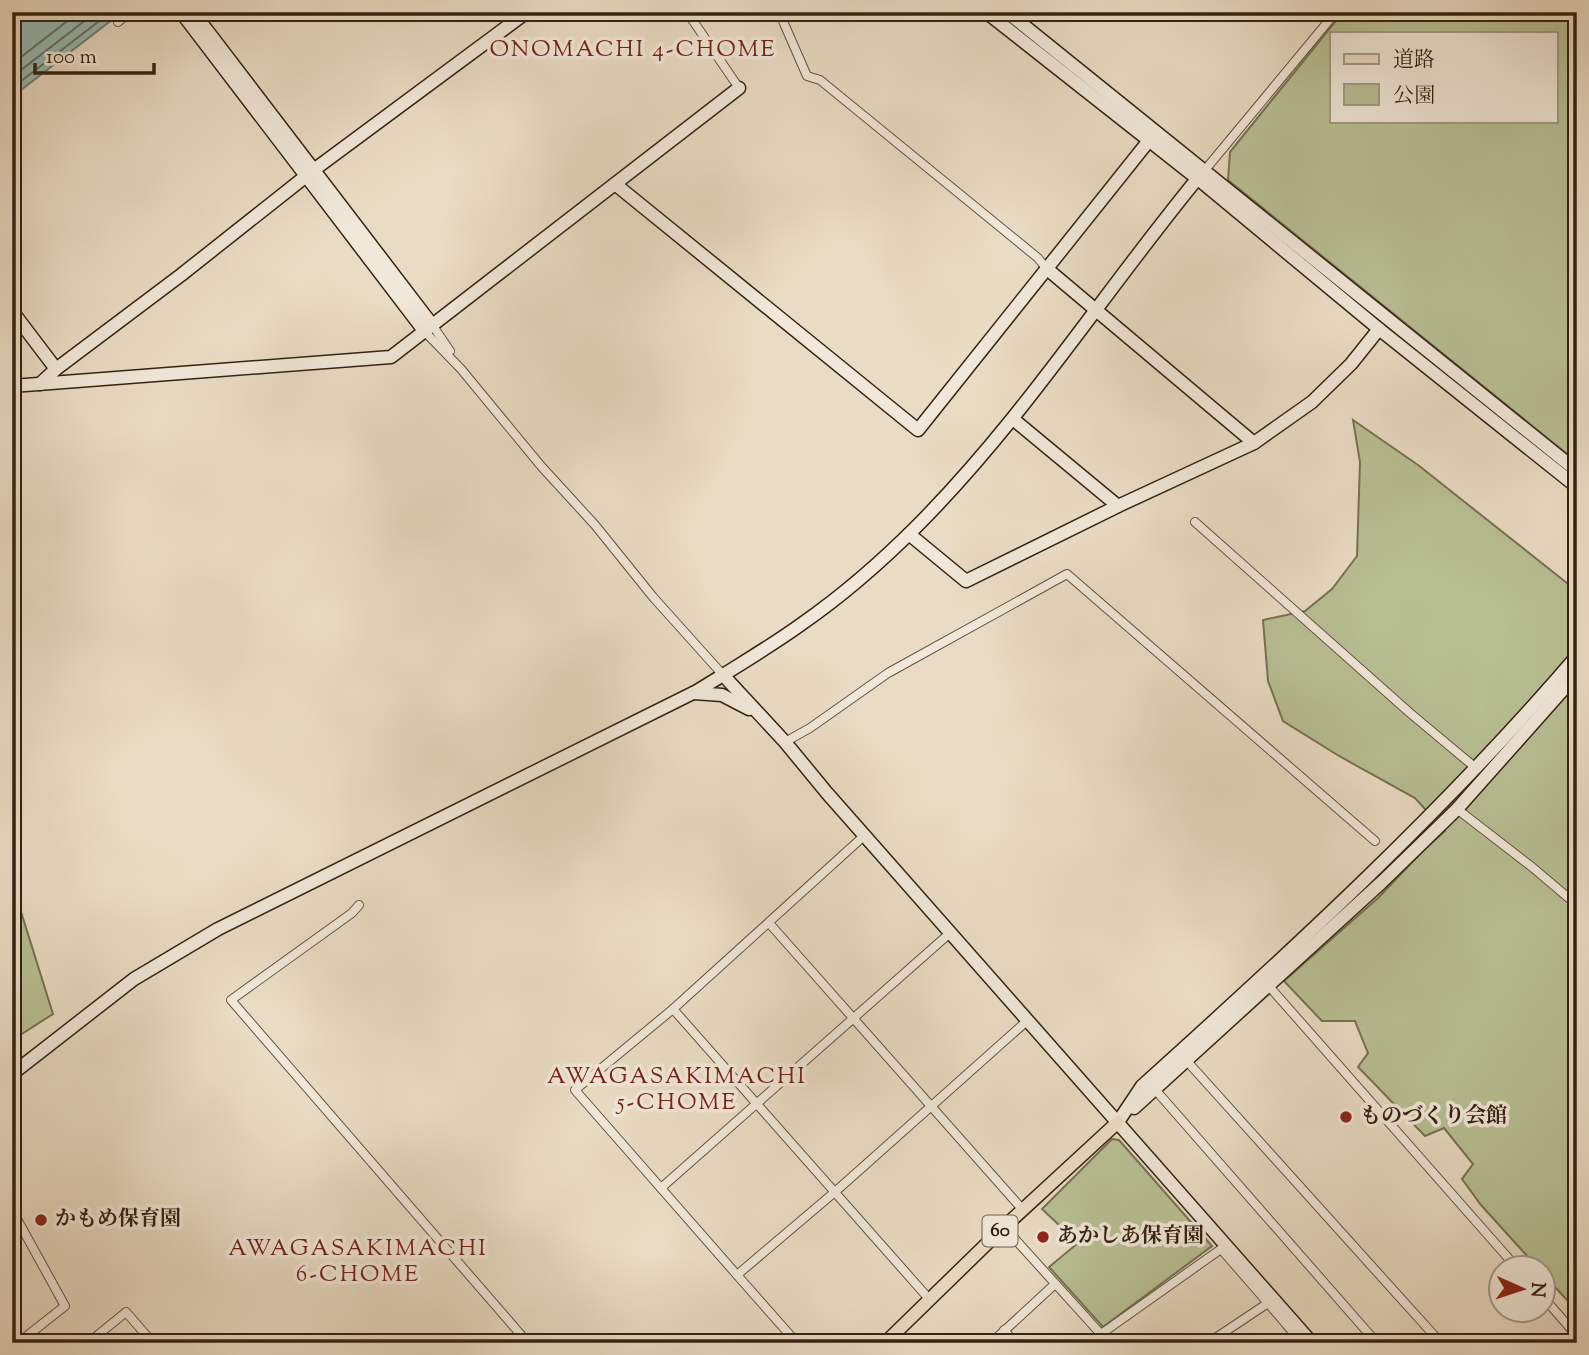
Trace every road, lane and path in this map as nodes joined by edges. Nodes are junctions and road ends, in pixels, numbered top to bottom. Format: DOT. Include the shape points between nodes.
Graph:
graph roads {
  1 [pos="130,12"];
  2 [pos="181,12"];
  3 [pos="193,12"];
  4 [pos="527,12"];
  5 [pos="687,12"];
  6 [pos="779,12"];
  7 [pos="986,12"];
  8 [pos="1007,12"];
  9 [pos="1336,12"];
  10 [pos="118,22"];
  11 [pos="739,88"];
  12 [pos="1152,137"];
  13 [pos="310,173"];
  14 [pos="1201,175"];
  15 [pos="615,184"];
  16 [pos="1046,268"];
  17 [pos="1098,310"];
  18 [pos="12,311"];
  19 [pos="429,329"];
  20 [pos="1379,330"];
  21 [pos="56,369"];
  22 [pos="40,384"];
  23 [pos="12,386"];
  24 [pos="1013,419"];
  25 [pos="1254,443"];
  26 [pos="1577,471"];
  27 [pos="1577,487"];
  28 [pos="1118,506"];
  29 [pos="1195,522"];
  30 [pos="909,534"];
  31 [pos="1577,656"];
  32 [pos="1577,674"];
  33 [pos="723,675"];
  34 [pos="692,693"];
  35 [pos="756,712"];
  36 [pos="785,742"];
  37 [pos="1481,773"];
  38 [pos="1457,809"];
  39 [pos="865,835"];
  40 [pos="1374,841"];
  41 [pos="359,905"];
  42 [pos="1577,905"];
  43 [pos="769,923"];
  44 [pos="950,933"];
  45 [pos="1265,981"];
  46 [pos="673,1009"];
  47 [pos="853,1018"];
  48 [pos="1028,1020"];
  49 [pos="1183,1057"];
  50 [pos="12,1074"];
  51 [pos="1151,1085"];
  52 [pos="757,1103"];
  53 [pos="931,1105"];
  54 [pos="1118,1122"];
  55 [pos="661,1188"];
  56 [pos="836,1191"];
  57 [pos="12,1210"];
  58 [pos="1023,1210"];
  59 [pos="1004,1227"];
  60 [pos="1505,1254"];
  61 [pos="737,1275"];
  62 [pos="1055,1284"];
  63 [pos="930,1300"];
  64 [pos="1268,1303"];
  65 [pos="1558,1314"];
  66 [pos="1004,1330"];
  67 [pos="1101,1334"];
  68 [pos="1577,1336"];
  69 [pos="12,1338"];
  70 [pos="20,1342"];
  71 [pos="88,1343"];
  72 [pos="153,1343"];
  73 [pos="528,1343"];
  74 [pos="797,1343"];
  75 [pos="885,1343"];
  76 [pos="991,1343"];
  77 [pos="1015,1343"];
  78 [pos="1109,1343"];
  79 [pos="1208,1343"];
  80 [pos="1302,1343"];
  81 [pos="1312,1343"];
  82 [pos="1377,1343"];
  83 [pos="1441,1343"];
  1 -- 10 [label="street"];
  2 -- 13 [label="street"];
  3 -- 13 [label="street"];
  4 -- 13 [label="street"];
  5 -- 11 [label="street"];
  6 -- 16 [label="street" via="807,76 830,88"];
  7 -- 12 [label="street"];
  8 -- 12 [label="street"];
  9 -- 14 [label="street"];
  11 -- 15 [label="street"];
  12 -- 14 [label="street"];
  12 -- 16 [label="street"];
  13 -- 19 [label="street"];
  13 -- 21 [label="street"];
  14 -- 17 [label="street"];
  14 -- 20 [label="street"];
  14 -- 26 [label="street"];
  15 -- 16 [label="street" via="918,430"];
  15 -- 19 [label="street"];
  16 -- 17 [label="street"];
  17 -- 24 [label="street"];
  17 -- 25 [label="street"];
  18 -- 21 [label="street"];
  19 -- 22 [label="street" via="391,357"];
  19 -- 33 [label="street"];
  20 -- 25 [label="street" via="1312,402"];
  20 -- 27 [label="street"];
  21 -- 22 [label="street"];
  22 -- 23 [label="street"];
  24 -- 28 [label="street"];
  24 -- 30 [label="street"];
  25 -- 28 [label="street"];
  28 -- 30 [label="street" via="965,581"];
  29 -- 37 [label="street"];
  30 -- 33 [label="street" via="804,623"];
  31 -- 37 [label="street"];
  32 -- 37 [label="street"];
  33 -- 34 [label="street"];
  33 -- 35 [label="street"];
  34 -- 35 [label="street" via="722,695"];
  34 -- 50 [label="street" via="218,929 134,979"];
  35 -- 36 [label="street"];
  36 -- 39 [label="street"];
  36 -- 40 [label="street" via="888,674 1067,574"];
  37 -- 38 [label="street"];
  37 -- 45 [label="street"];
  38 -- 42 [label="street"];
  38 -- 45 [label="street" via="1382,882"];
  39 -- 43 [label="street"];
  39 -- 44 [label="street"];
  41 -- 73 [label="street" via="231,1000"];
  43 -- 46 [label="street"];
  43 -- 47 [label="street"];
  44 -- 47 [label="street"];
  44 -- 48 [label="street"];
  45 -- 49 [label="street"];
  45 -- 60 [label="street"];
  46 -- 52 [label="street"];
  46 -- 55 [label="street" via="575,1090"];
  47 -- 52 [label="street"];
  47 -- 53 [label="street"];
  48 -- 53 [label="street"];
  48 -- 54 [label="street"];
  49 -- 51 [label="street"];
  49 -- 83 [label="street"];
  51 -- 54 [label="street"];
  51 -- 82 [label="street"];
  52 -- 55 [label="street"];
  52 -- 56 [label="street"];
  53 -- 56 [label="street"];
  53 -- 58 [label="street"];
  54 -- 58 [label="main road, 60"];
  54 -- 81 [label="street"];
  55 -- 61 [label="street"];
  56 -- 61 [label="street"];
  56 -- 63 [label="street"];
  57 -- 70 [label="street" via="65,1306"];
  58 -- 59 [label="main road, 60"];
  59 -- 62 [label="street"];
  59 -- 63 [label="main road, 60"];
  61 -- 74 [label="street"];
  62 -- 66 [label="street"];
  62 -- 67 [label="street"];
  63 -- 75 [label="main road, 60"];
  64 -- 67 [label="street" via="1221,1250"];
  64 -- 79 [label="street"];
  64 -- 80 [label="street"];
  65 -- 68 [label="street"];
  66 -- 76 [label="street"];
  66 -- 77 [label="street"];
  67 -- 78 [label="street"];
  69 -- 70 [label="street"];
  71 -- 72 [label="street" via="126,1312"];
}
